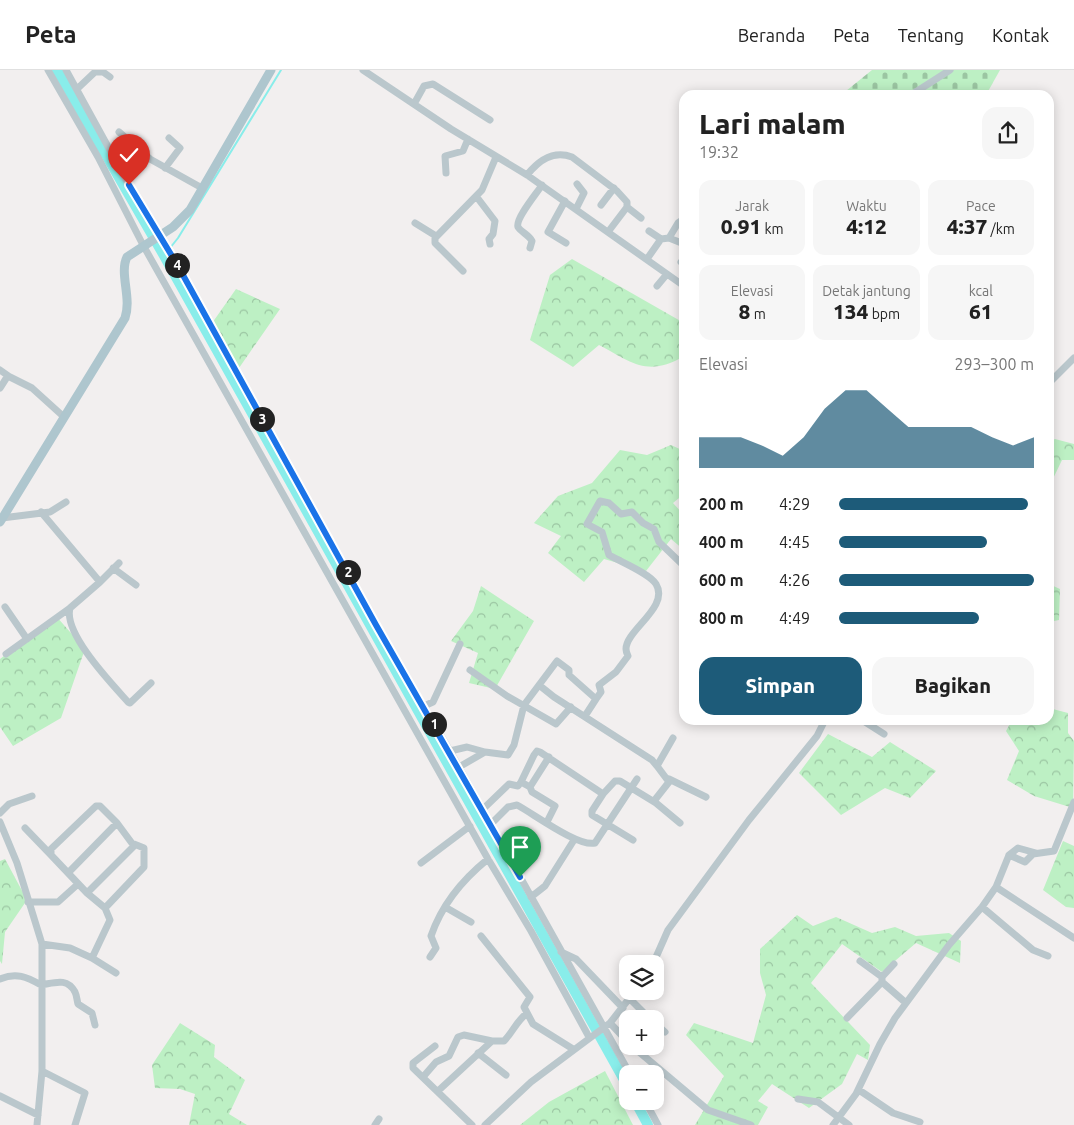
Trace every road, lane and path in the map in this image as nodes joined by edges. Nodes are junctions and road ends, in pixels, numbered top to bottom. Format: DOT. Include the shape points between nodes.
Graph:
graph roads {
  1 [pos="48,70"];
  2 [pos="66,70"];
  3 [pos="271,70"];
  4 [pos="363,70"];
  5 [pos="950,70"];
  6 [pos="110,77"];
  7 [pos="77,89"];
  8 [pos="918,90"];
  9 [pos="414,104"];
  10 [pos="490,120"];
  11 [pos="119,132"];
  12 [pos="169,138"];
  13 [pos="468,139"];
  14 [pos="496,157"];
  15 [pos="166,168"];
  16 [pos="446,173"];
  17 [pos="527,175"];
  18 [pos="577,184"];
  19 [pos="542,185"];
  20 [pos="202,188"];
  21 [pos="614,188"];
  22 [pos="476,196"];
  23 [pos="565,201"];
  24 [pos="601,205"];
  25 [pos="627,207"];
  26 [pos="576,209"];
  27 [pos="641,218"];
  28 [pos="679,222"];
  29 [pos="415,223"];
  30 [pos="649,231"];
  31 [pos="608,232"];
  32 [pos="436,236"];
  33 [pos="158,237"];
  34 [pos="665,239"];
  35 [pos="566,243"];
  36 [pos="679,243"];
  37 [pos="146,244"];
  38 [pos="490,244"];
  39 [pos="530,248"];
  40 [pos="647,259"];
  41 [pos="463,271"];
  42 [pos="667,274"];
  43 [pos="679,282"];
  44 [pos="657,286"];
  45 [pos="1074,358"];
  46 [pos="0,370"];
  47 [pos="10,377"];
  48 [pos="1054,377"];
  49 [pos="0,388"];
  50 [pos="64,416"];
  51 [pos="66,502"];
  52 [pos="41,512"];
  53 [pos="1,520"];
  54 [pos="679,561"];
  55 [pos="100,582"];
  56 [pos="136,585"];
  57 [pos="5,607"];
  58 [pos="70,608"];
  59 [pos="27,639"];
  60 [pos="460,644"];
  61 [pos="6,654"];
  62 [pos="470,670"];
  63 [pos="151,683"];
  64 [pos="540,685"];
  65 [pos="596,699"];
  66 [pos="524,705"];
  67 [pos="424,706"];
  68 [pos="571,707"];
  69 [pos="585,716"];
  70 [pos="822,725"];
  71 [pos="870,725"];
  72 [pos="884,734"];
  73 [pos="674,738"];
  74 [pos="450,751"];
  75 [pos="485,752"];
  76 [pos="549,757"];
  77 [pos="657,766"];
  78 [pos="459,767"];
  79 [pos="637,778"];
  80 [pos="669,779"];
  81 [pos="521,782"];
  82 [pos="530,787"];
  83 [pos="632,787"];
  84 [pos="603,794"];
  85 [pos="32,796"];
  86 [pos="706,797"];
  87 [pos="654,802"];
  88 [pos="1074,802"];
  89 [pos="482,810"];
  90 [pos="0,813"];
  91 [pos="0,822"];
  92 [pos="547,822"];
  93 [pos="117,823"];
  94 [pos="680,823"];
  95 [pos="490,824"];
  96 [pos="608,825"];
  97 [pos="470,826"];
  98 [pos="25,828"];
  99 [pos="574,840"];
  100 [pos="633,840"];
  101 [pos="134,844"];
  102 [pos="1036,853"];
  103 [pos="51,855"];
  104 [pos="1009,855"];
  105 [pos="488,859"];
  106 [pos="421,863"];
  107 [pos="68,873"];
  108 [pos="78,884"];
  109 [pos="996,887"];
  110 [pos="87,893"];
  111 [pos="531,897"];
  112 [pos="28,902"];
  113 [pos="982,906"];
  114 [pos="445,907"];
  115 [pos="105,908"];
  116 [pos="470,922"];
  117 [pos="481,936"];
  118 [pos="1074,938"];
  119 [pos="42,944"];
  120 [pos="561,952"];
  121 [pos="657,955"];
  122 [pos="1048,956"];
  123 [pos="430,957"];
  124 [pos="92,958"];
  125 [pos="860,961"];
  126 [pos="894,964"];
  127 [pos="116,973"];
  128 [pos="0,979"];
  129 [pos="882,980"];
  130 [pos="41,985"];
  131 [pos="629,1000"];
  132 [pos="631,1000"];
  133 [pos="906,1003"];
  134 [pos="623,1008"];
  135 [pos="641,1010"];
  136 [pos="526,1014"];
  137 [pos="847,1018"];
  138 [pos="95,1025"];
  139 [pos="605,1027"];
  140 [pos="590,1037"];
  141 [pos="619,1037"];
  142 [pos="492,1041"];
  143 [pos="435,1046"];
  144 [pos="573,1049"];
  145 [pos="478,1053"];
  146 [pos="641,1055"];
  147 [pos="625,1065"];
  148 [pos="650,1065"];
  149 [pos="42,1071"];
  150 [pos="506,1075"];
  151 [pos="423,1077"];
  152 [pos="664,1077"];
  153 [pos="859,1090"];
  154 [pos="438,1091"];
  155 [pos="0,1096"];
  156 [pos="798,1099"];
  157 [pos="650,1110"];
  158 [pos="38,1115"];
  159 [pos="839,1119"];
  160 [pos="920,1122"];
  161 [pos="37,1125"];
  162 [pos="75,1125"];
  163 [pos="472,1125"];
  164 [pos="485,1125"];
  165 [pos="658,1125"];
  166 [pos="751,1125"];
  167 [pos="833,1125"];
  168 [pos="849,1125"];
  1 -- 37 [label="street"];
  2 -- 7 [label="street"];
  3 -- 20 [label="main road"];
  4 -- 9 [label="street"];
  5 -- 8 [label="street"];
  6 -- 7 [label="street" via="95,72"];
  7 -- 33 [label="street"];
  9 -- 10 [label="street" via="424,86 433,84"];
  9 -- 13 [label="street"];
  11 -- 15 [label="street" via="150,159"];
  12 -- 15 [label="street" via="180,148"];
  13 -- 14 [label="street"];
  13 -- 16 [label="street" via="463,151 445,156"];
  14 -- 17 [label="street"];
  14 -- 22 [label="street" via="482,190"];
  15 -- 20 [label="street"];
  17 -- 19 [label="street"];
  17 -- 21 [label="street" via="546,158 566,155"];
  18 -- 26 [label="street" via="584,193"];
  19 -- 23 [label="street"];
  19 -- 39 [label="street" via="517,224 530,237"];
  20 -- 33 [label="main road" via="185,216"];
  21 -- 24 [label="street"];
  21 -- 25 [label="street" via="627,202"];
  22 -- 32 [label="street"];
  22 -- 38 [label="street" via="495,221"];
  23 -- 26 [label="street"];
  23 -- 35 [label="street" via="548,232"];
  25 -- 27 [label="street"];
  25 -- 31 [label="street"];
  26 -- 31 [label="street"];
  28 -- 34 [label="street"];
  29 -- 32 [label="street"];
  30 -- 34 [label="street"];
  31 -- 40 [label="street"];
  32 -- 41 [label="street" via="435,243"];
  33 -- 37 [label="main road"];
  33 -- 67 [label="street"];
  34 -- 36 [label="street"];
  34 -- 40 [label="street"];
  37 -- 50 [label="main road" via="125,261 128,304 125,318"];
  37 -- 97 [label="street"];
  40 -- 42 [label="street"];
  42 -- 43 [label="street"];
  42 -- 44 [label="street"];
  45 -- 48 [label="street"];
  46 -- 47 [label="street"];
  47 -- 49 [label="street"];
  47 -- 50 [label="street" via="32,388"];
  50 -- 53 [label="main road"];
  51 -- 52 [label="street" via="58,508"];
  52 -- 53 [label="street"];
  52 -- 55 [label="street"];
  54 -- 65 [label="street" via="659,542 654,529 632,512 621,514 603,500 587,520 589,526 605,536 609,555 647,576 659,592 654,606 627,645 628,656 616,672 599,685 601,692"];
  55 -- 56 [label="street" via="116,565"];
  55 -- 58 [label="street"];
  57 -- 59 [label="street"];
  58 -- 59 [label="street"];
  58 -- 63 [label="street" via="68,622 88,656 128,702"];
  59 -- 61 [label="street"];
  60 -- 67 [label="street" via="433,702"];
  62 -- 66 [label="street"];
  64 -- 65 [label="street" via="559,661 569,670 568,675"];
  64 -- 66 [label="street"];
  64 -- 68 [label="street"];
  65 -- 69 [label="street"];
  66 -- 68 [label="street" via="556,724"];
  66 -- 75 [label="street" via="514,745 508,755"];
  67 -- 74 [label="street"];
  68 -- 69 [label="street"];
  69 -- 77 [label="street"];
  70 -- 121 [label="street" via="668,930"];
  71 -- 72 [label="street"];
  73 -- 77 [label="street"];
  74 -- 75 [label="street" via="467,747"];
  74 -- 78 [label="street"];
  75 -- 78 [label="street"];
  76 -- 81 [label="street" via="536,752"];
  76 -- 82 [label="street"];
  76 -- 84 [label="street"];
  77 -- 80 [label="street"];
  78 -- 89 [label="street"];
  79 -- 83 [label="street"];
  80 -- 86 [label="street"];
  80 -- 87 [label="street"];
  81 -- 82 [label="street"];
  81 -- 89 [label="street" via="518,786 509,784"];
  82 -- 92 [label="street" via="532,792 555,806"];
  83 -- 84 [label="street" via="617,780"];
  83 -- 87 [label="street"];
  83 -- 96 [label="street"];
  84 -- 96 [label="street" via="592,813"];
  85 -- 90 [label="street" via="9,804"];
  87 -- 94 [label="street"];
  88 -- 102 [label="street" via="1056,849 1049,854"];
  89 -- 95 [label="street"];
  91 -- 112 [label="street"];
  92 -- 95 [label="street" via="513,804"];
  92 -- 99 [label="street"];
  93 -- 101 [label="street"];
  93 -- 103 [label="street" via="100,806 96,806 51,849"];
  93 -- 107 [label="street"];
  95 -- 111 [label="street"];
  96 -- 99 [label="street" via="595,843"];
  96 -- 100 [label="street"];
  97 -- 105 [label="street"];
  97 -- 106 [label="street"];
  98 -- 103 [label="street"];
  99 -- 111 [label="street" via="545,886"];
  101 -- 110 [label="street"];
  101 -- 115 [label="street" via="144,848 144,867"];
  102 -- 104 [label="street" via="1018,848"];
  102 -- 104 [label="street" via="1025,862"];
  103 -- 107 [label="street"];
  104 -- 109 [label="street"];
  105 -- 114 [label="street" via="463,881"];
  105 -- 140 [label="street"];
  107 -- 108 [label="street"];
  108 -- 110 [label="street"];
  108 -- 112 [label="street" via="58,902"];
  109 -- 113 [label="street"];
  109 -- 118 [label="street"];
  110 -- 115 [label="street"];
  111 -- 120 [label="street"];
  112 -- 119 [label="street"];
  113 -- 122 [label="street" via="1034,950"];
  113 -- 133 [label="street"];
  114 -- 116 [label="street"];
  114 -- 123 [label="street" via="431,936 436,948"];
  115 -- 124 [label="street" via="110,920"];
  117 -- 136 [label="street" via="530,997 524,1007"];
  119 -- 124 [label="street" via="70,948"];
  119 -- 130 [label="street"];
  120 -- 134 [label="street" via="582,964"];
  120 -- 139 [label="street"];
  124 -- 127 [label="street"];
  125 -- 129 [label="street"];
  126 -- 129 [label="street"];
  128 -- 130 [label="street" via="11,975 26,976"];
  129 -- 133 [label="street"];
  129 -- 137 [label="street"];
  130 -- 138 [label="street" via="58,980 66,984 76,993 78,1004 92,1013"];
  130 -- 149 [label="street"];
  131 -- 134 [label="street"];
  132 -- 135 [label="street"];
  133 -- 153 [label="street" via="880,1044"];
  134 -- 139 [label="street"];
  136 -- 142 [label="street" via="504,1041"];
  136 -- 144 [label="street" via="533,1024"];
  139 -- 140 [label="street"];
  139 -- 141 [label="street"];
  139 -- 147 [label="street"];
  140 -- 144 [label="street"];
  142 -- 145 [label="street"];
  142 -- 151 [label="street" via="464,1035 458,1037 449,1056 436,1062"];
  143 -- 151 [label="street" via="413,1062 413,1068"];
  144 -- 164 [label="street"];
  145 -- 150 [label="street"];
  145 -- 154 [label="street"];
  146 -- 148 [label="street"];
  149 -- 158 [label="street"];
  149 -- 162 [label="street" via="85,1093"];
  151 -- 154 [label="street"];
  152 -- 166 [label="street" via="708,1110"];
  153 -- 159 [label="street"];
  153 -- 160 [label="street" via="893,1113"];
  154 -- 163 [label="street"];
  155 -- 158 [label="street"];
  156 -- 159 [label="street" via="818,1102"];
  157 -- 165 [label="street"];
  158 -- 161 [label="street"];
  159 -- 167 [label="street"];
  159 -- 168 [label="street"];
}
